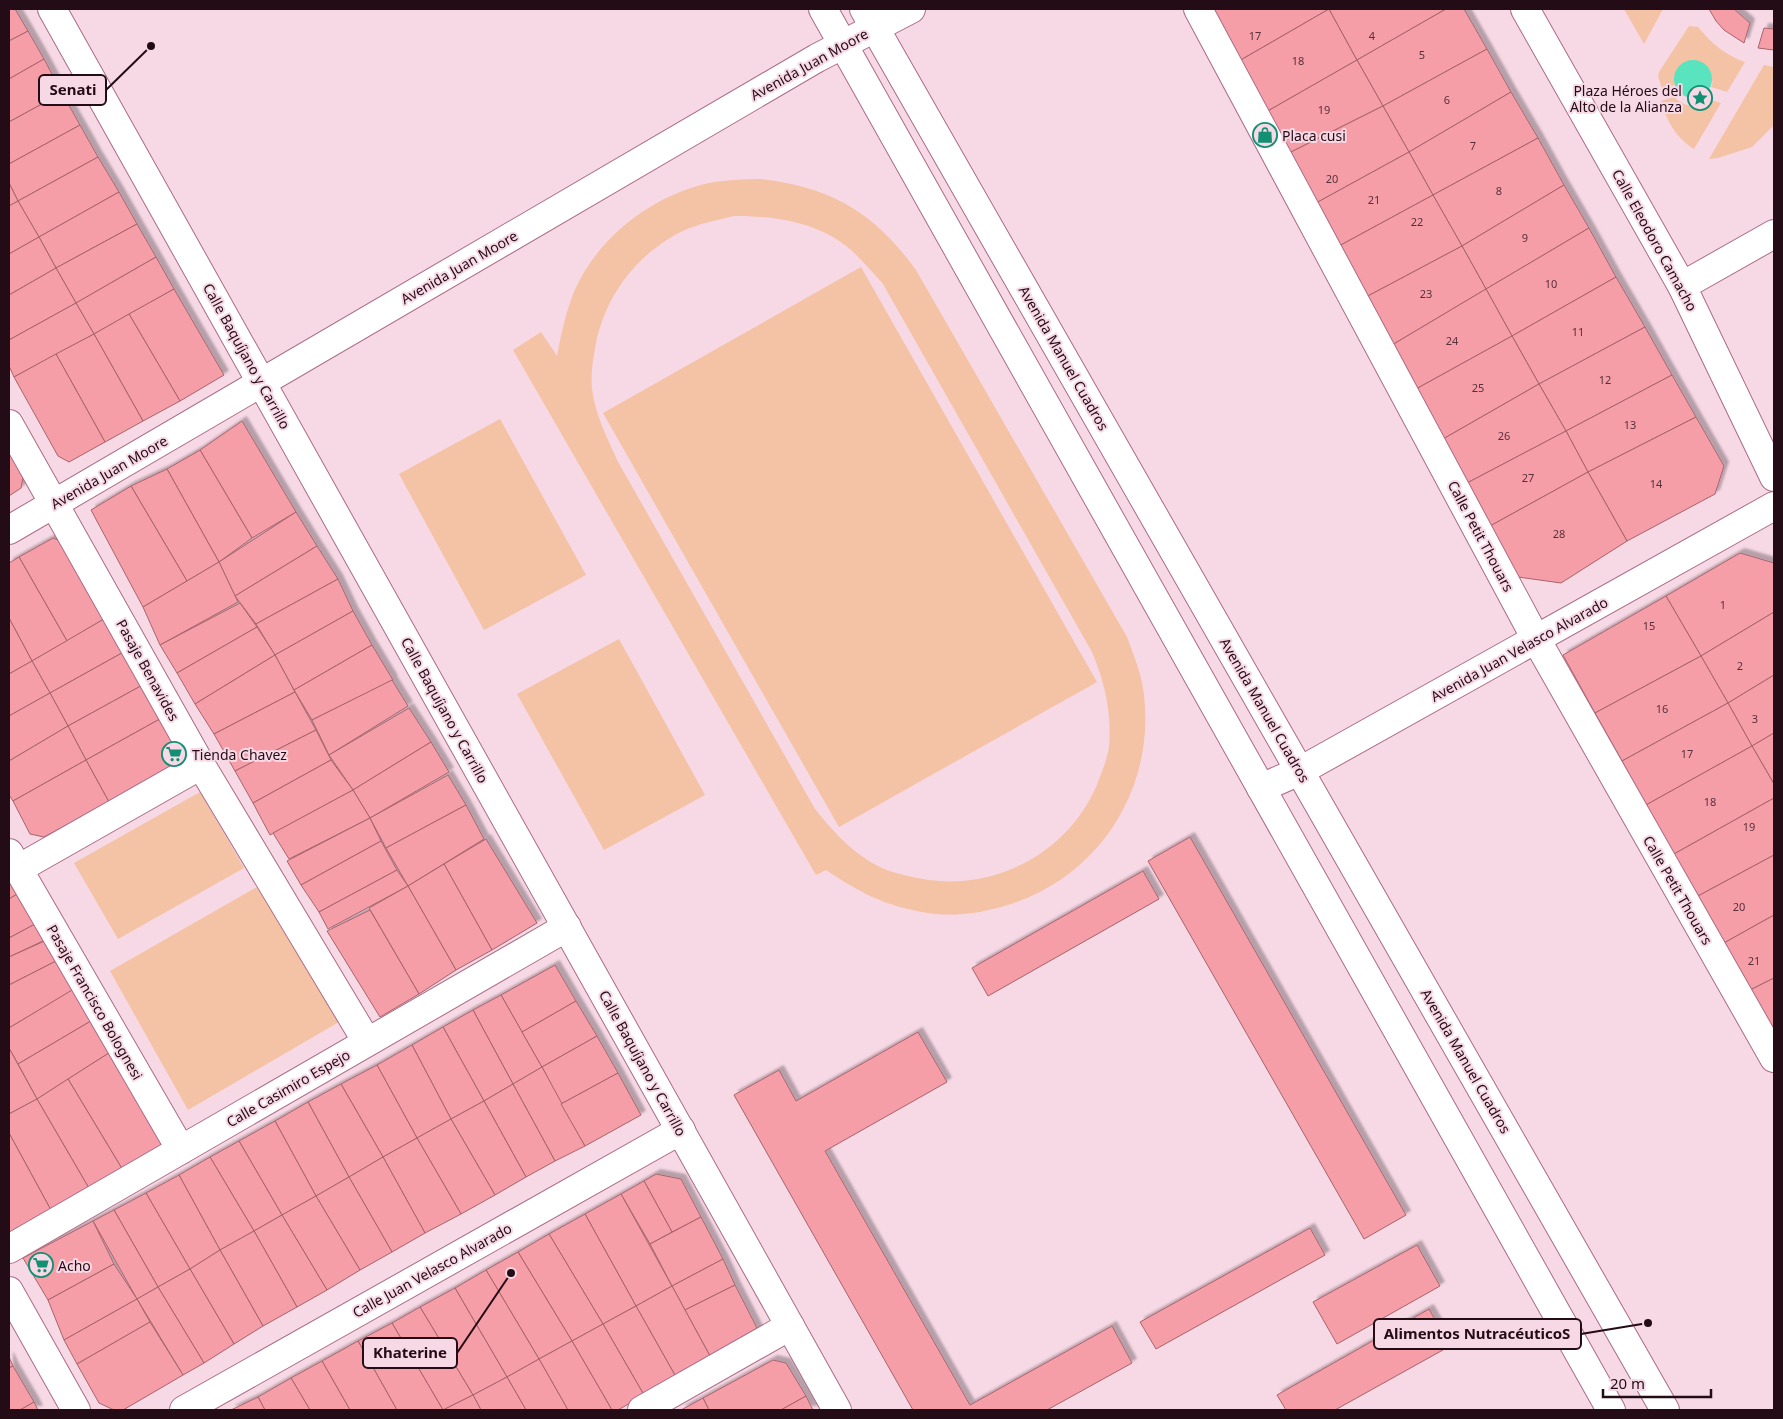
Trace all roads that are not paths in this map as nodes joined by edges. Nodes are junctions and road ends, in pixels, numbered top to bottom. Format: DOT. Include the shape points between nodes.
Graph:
graph roads {
  1 [pos="52,9"];
  2 [pos="822,9"];
  3 [pos="911,9"];
  4 [pos="1198,9"];
  5 [pos="1525,9"];
  6 [pos="870,18"];
  7 [pos="842,44"];
  8 [pos="1774,234"];
  9 [pos="1682,286"];
  10 [pos="262,382"];
  11 [pos="9,424"];
  12 [pos="1774,477"];
  13 [pos="55,504"];
  14 [pos="1774,506"];
  15 [pos="9,530"];
  16 [pos="1536,639"];
  17 [pos="200,765"];
  18 [pos="1300,771"];
  19 [pos="1261,788"];
  20 [pos="13,861"];
  21 [pos="567,927"];
  22 [pos="367,1042"];
  23 [pos="1774,1058"];
  24 [pos="681,1130"];
  25 [pos="181,1150"];
  26 [pos="9,1249"];
  27 [pos="9,1291"];
  28 [pos="790,1326"];
  29 [pos="76,1410"];
  30 [pos="184,1410"];
  31 [pos="642,1410"];
  32 [pos="837,1410"];
  33 [pos="1611,1410"];
  34 [pos="1665,1410"];
  1 -- 10 [label="street, Calle Baquíjano y Carrillo"];
  2 -- 7 [label="street"];
  3 -- 6 [label="street, Avenida Juan Moore"];
  4 -- 16 [label="street, Calle Petit Thouars"];
  5 -- 9 [label="street, Calle Eleodoro Camacho"];
  6 -- 7 [label="street, Avenida Juan Moore"];
  6 -- 18 [label="street, Avenida Manuel Cuadros"];
  7 -- 10 [label="street, Avenida Juan Moore"];
  7 -- 19 [label="street"];
  8 -- 9 [label="street"];
  9 -- 12 [label="street, Calle Eleodoro Camacho"];
  10 -- 13 [label="street, Avenida Juan Moore"];
  10 -- 21 [label="street, Calle Baquíjano y Carrillo"];
  11 -- 13 [label="street, Pasaje Benavides"];
  13 -- 15 [label="street, Avenida Juan Moore"];
  13 -- 17 [label="street, Pasaje Benavides"];
  14 -- 16 [label="street, Avenida Juan Velasco Alvarado"];
  16 -- 18 [label="street, Avenida Juan Velasco Alvarado"];
  16 -- 23 [label="street, Calle Petit Thouars"];
  17 -- 20 [label="street"];
  17 -- 22 [label="street, Pasaje Benavides"];
  18 -- 19 [label="street, Avenida Juan Velasco Alvarado"];
  18 -- 34 [label="street, Avenida Manuel Cuadros"];
  19 -- 33 [label="street"];
  20 -- 25 [label="street, Pasaje Francisco Bolognesi"];
  21 -- 22 [label="street, Calle Casimiro Espejo"];
  21 -- 24 [label="street, Calle Baquíjano y Carrillo"];
  22 -- 25 [label="street, Calle Casimiro Espejo"];
  24 -- 28 [label="street, Calle Baquíjano y Carrillo"];
  24 -- 30 [label="street, Calle Juan Velasco Alvarado"];
  25 -- 26 [label="street, Calle Casimiro Espejo"];
  27 -- 29 [label="street"];
  28 -- 31 [label="street"];
  28 -- 32 [label="street, Calle Baquíjano y Carrillo"];
}
